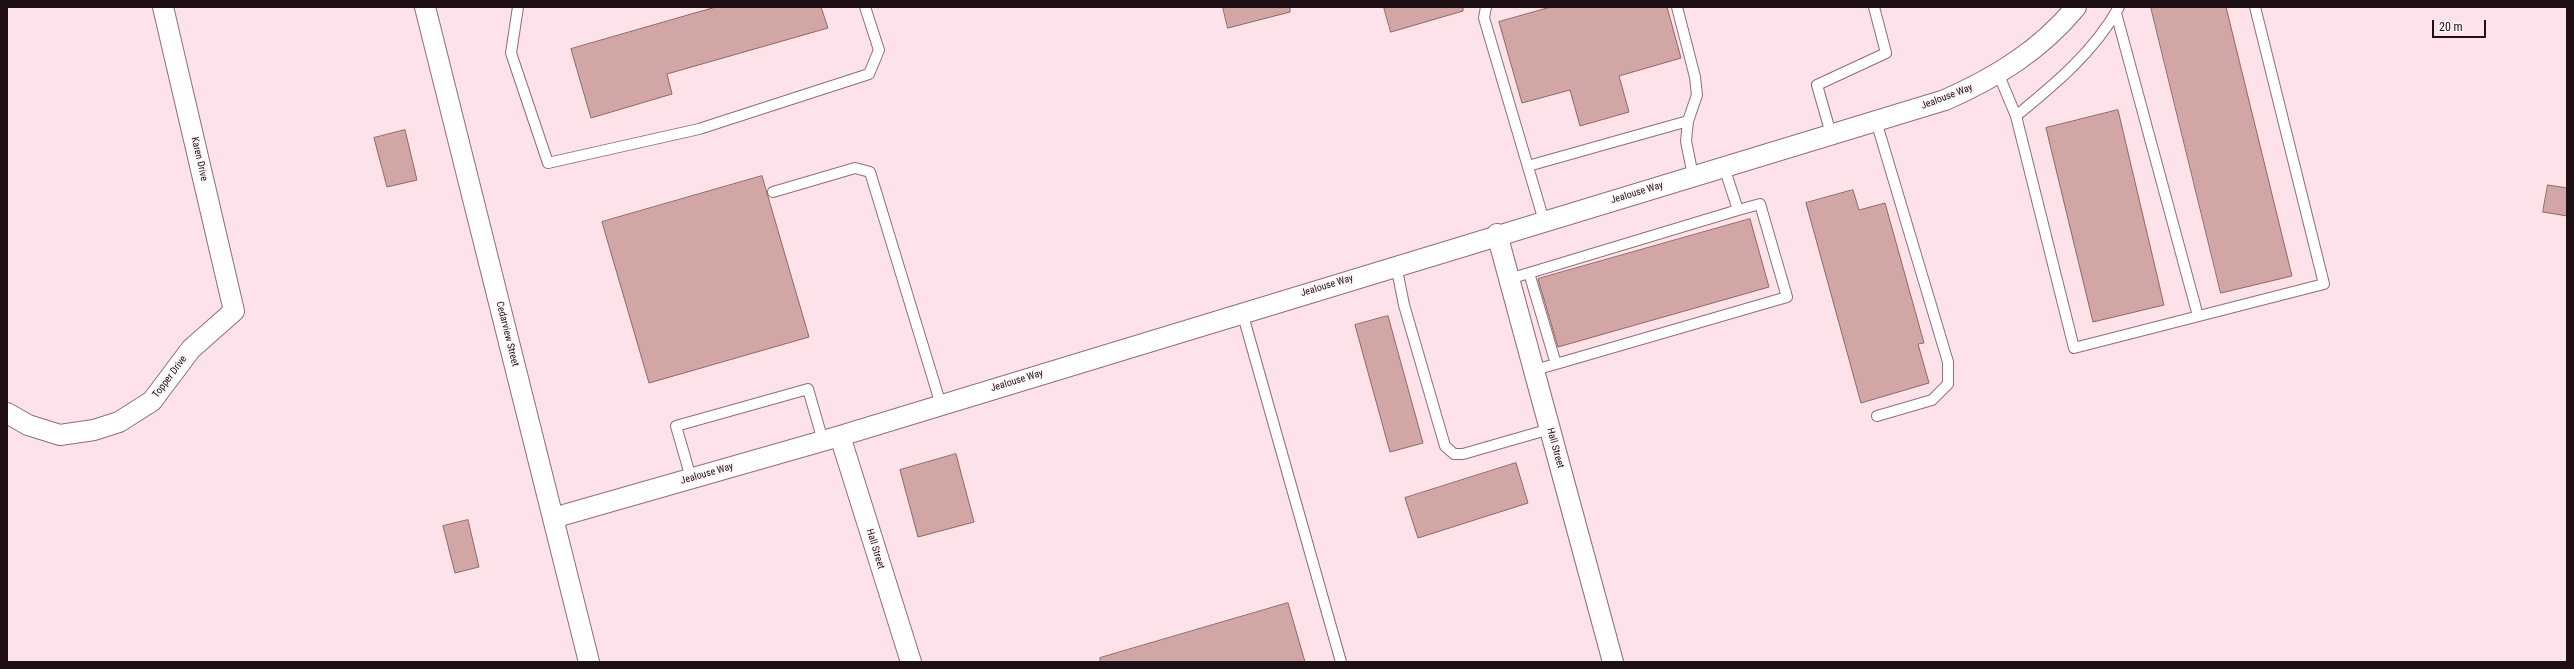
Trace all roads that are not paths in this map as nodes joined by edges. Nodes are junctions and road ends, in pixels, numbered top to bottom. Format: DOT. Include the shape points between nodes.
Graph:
graph roads {
  1 [pos="163,7"];
  2 [pos="425,7"];
  3 [pos="518,7"];
  4 [pos="865,7"];
  5 [pos="1486,7"];
  6 [pos="1677,7"];
  7 [pos="1874,7"];
  8 [pos="2076,7"];
  9 [pos="2255,7"];
  10 [pos="2117,10"];
  11 [pos="1998,73"];
  12 [pos="2016,116"];
  13 [pos="1876,121"];
  14 [pos="1688,122"];
  15 [pos="1831,134"];
  16 [pos="1528,166"];
  17 [pos="1724,167"];
  18 [pos="1693,176"];
  19 [pos="773,192"];
  20 [pos="1738,210"];
  21 [pos="1544,221"];
  22 [pos="1497,234"];
  23 [pos="1396,265"];
  24 [pos="1529,273"];
  25 [pos="1509,279"];
  26 [pos="234,311"];
  27 [pos="1242,312"];
  28 [pos="2198,316"];
  29 [pos="1556,364"];
  30 [pos="1534,370"];
  31 [pos="941,405"];
  32 [pos="7,413"];
  33 [pos="1877,416"];
  34 [pos="1550,429"];
  35 [pos="831,438"];
  36 [pos="691,478"];
  37 [pos="553,518"];
  38 [pos="589,662"];
  39 [pos="910,662"];
  40 [pos="1341,662"];
  41 [pos="1613,662"];
  1 -- 26 [label="street, Karen Drive"];
  2 -- 37 [label="street, Cedarview Street"];
  3 -- 4 [label="lane" via="512,53 548,163 699,128 869,74 879,50"];
  5 -- 16 [label="lane" via="1484,18"];
  6 -- 14 [label="lane" via="1695,77 1696,95"];
  7 -- 15 [label="lane" via="1886,52 1817,85"];
  8 -- 11 [label="street, Jealouse Way" via="2058,28"];
  9 -- 28 [label="lane" via="2324,284"];
  10 -- 12 [label="lane" via="2091,48 2055,84"];
  10 -- 28 [label="lane"];
  11 -- 12 [label="lane"];
  11 -- 13 [label="street, Jealouse Way" via="1983,83 1945,100"];
  12 -- 28 [label="lane" via="2074,348"];
  13 -- 15 [label="street, Jealouse Way"];
  13 -- 33 [label="lane" via="1948,362 1948,384 1932,400"];
  14 -- 16 [label="lane"];
  14 -- 18 [label="lane" via="1686,141"];
  15 -- 17 [label="street, Jealouse Way"];
  16 -- 21 [label="lane"];
  17 -- 18 [label="street, Jealouse Way"];
  17 -- 20 [label="lane"];
  18 -- 21 [label="street, Jealouse Way"];
  19 -- 31 [label="lane" via="855,168 870,172"];
  20 -- 24 [label="lane"];
  20 -- 29 [label="lane" via="1760,204 1786,297"];
  21 -- 22 [label="street, Jealouse Way"];
  22 -- 23 [label="street, Jealouse Way"];
  22 -- 25 [label="street, Hall Street"];
  23 -- 27 [label="street, Jealouse Way"];
  23 -- 34 [label="lane" via="1404,305 1445,446 1454,454 1464,454"];
  24 -- 25 [label="lane"];
  24 -- 29 [label="lane"];
  25 -- 30 [label="street, Hall Street"];
  26 -- 32 [label="street, Topper Drive" via="191,349 152,401 119,422 94,430 60,435 28,426"];
  27 -- 31 [label="street, Jealouse Way"];
  27 -- 40 [label="lane"];
  29 -- 30 [label="lane"];
  30 -- 34 [label="street, Hall Street"];
  31 -- 35 [label="street, Jealouse Way"];
  34 -- 41 [label="street, Hall Street"];
  35 -- 36 [label="street, Jealouse Way"];
  35 -- 36 [label="lane" via="808,389 676,426"];
  35 -- 39 [label="street, Hall Street"];
  36 -- 37 [label="street, Jealouse Way"];
  37 -- 38 [label="street, Cedarview Street"];
}
